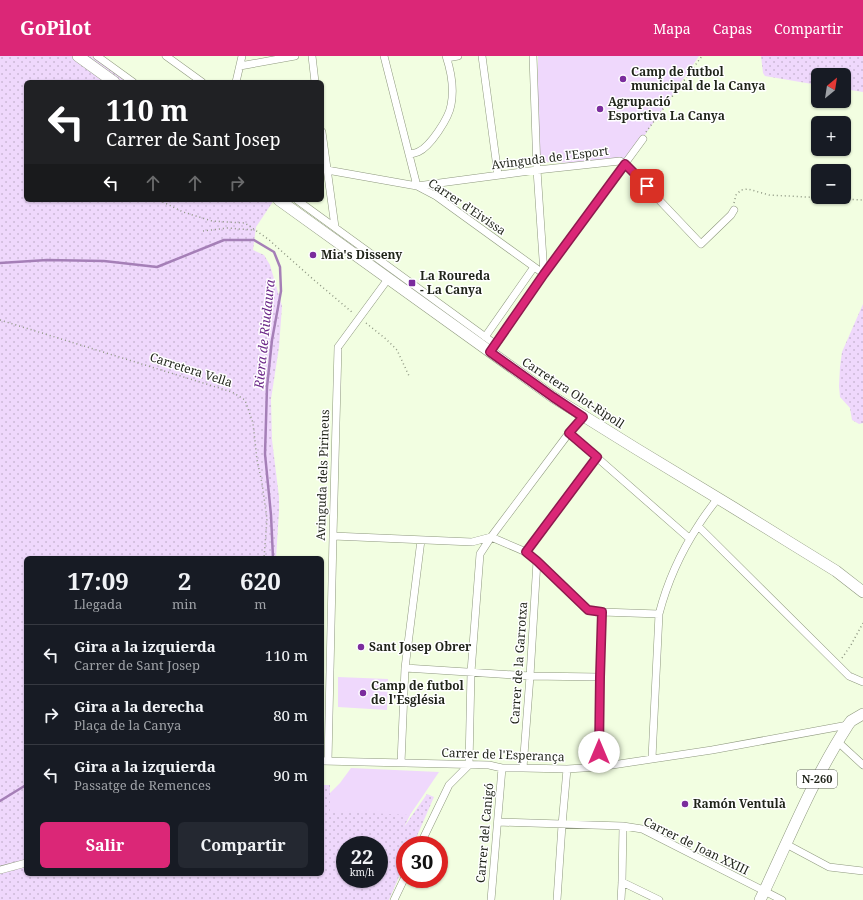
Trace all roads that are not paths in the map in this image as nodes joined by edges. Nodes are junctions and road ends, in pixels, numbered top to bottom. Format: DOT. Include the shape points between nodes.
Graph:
graph roads {
  1 [pos="78,56"];
  2 [pos="97,56"];
  3 [pos="166,56"];
  4 [pos="242,56"];
  5 [pos="295,56"];
  6 [pos="312,56"];
  7 [pos="384,56"];
  8 [pos="458,56"];
  9 [pos="482,56"];
  10 [pos="533,56"];
  11 [pos="447,57"];
  12 [pos="240,66"];
  13 [pos="111,80"];
  14 [pos="130,80"];
  15 [pos="199,80"];
  16 [pos="236,80"];
  17 [pos="315,80"];
  18 [pos="643,139"];
  19 [pos="409,154"];
  20 [pos="324,156"];
  21 [pos="625,164"];
  22 [pos="325,168"];
  23 [pos="537,170"];
  24 [pos="498,175"];
  25 [pos="417,186"];
  26 [pos="282,202"];
  27 [pos="300,202"];
  28 [pos="734,210"];
  29 [pos="335,227"];
  30 [pos="534,267"];
  31 [pos="544,274"];
  32 [pos="388,279"];
  33 [pos="485,337"];
  34 [pos="492,348"];
  35 [pos="583,417"];
  36 [pos="569,433"];
  37 [pos="597,457"];
  38 [pos="718,498"];
  39 [pos="698,526"];
  40 [pos="332,536"];
  41 [pos="491,537"];
  42 [pos="690,539"];
  43 [pos="421,540"];
  44 [pos="526,552"];
  45 [pos="537,561"];
  46 [pos="863,592"];
  47 [pos="602,612"];
  48 [pos="659,614"];
  49 [pos="405,668"];
  50 [pos="471,672"];
  51 [pos="530,676"];
  52 [pos="600,677"];
  53 [pos="863,682"];
  54 [pos="863,714"];
  55 [pos="848,726"];
  56 [pos="837,741"];
  57 [pos="652,758"];
  58 [pos="325,761"];
  59 [pos="402,763"];
  60 [pos="469,765"];
  61 [pos="863,765"];
  62 [pos="599,767"];
  63 [pos="502,768"];
  64 [pos="523,768"];
  65 [pos="567,769"];
  66 [pos="498,822"];
  67 [pos="562,825"];
  68 [pos="623,826"];
  69 [pos="424,836"];
  70 [pos="786,844"];
  71 [pos="24,864"];
  72 [pos="0,870"];
  73 [pos="863,870"];
  74 [pos="622,882"];
  75 [pos="400,888"];
  76 [pos="762,896"];
  77 [pos="394,900"];
  78 [pos="491,900"];
  79 [pos="557,900"];
  80 [pos="621,900"];
  81 [pos="659,900"];
  82 [pos="782,900"];
  1 -- 13 [label="main road"];
  2 -- 14 [label="street"];
  3 -- 15 [label="street"];
  4 -- 12 [label="street"];
  5 -- 12 [label="street"];
  6 -- 17 [label="street"];
  7 -- 19 [label="street"];
  8 -- 11 [label="street"];
  9 -- 24 [label="street"];
  10 -- 23 [label="street"];
  11 -- 19 [label="street" via="452,85 451,107 434,138 419,152"];
  12 -- 16 [label="street"];
  18 -- 21 [label="street"];
  19 -- 25 [label="street"];
  20 -- 22 [label="street"];
  21 -- 23 [label="street, Avinguda de l'Esport" via="620,162"];
  21 -- 28 [label="street, Avinguda de l'Esport" via="701,244"];
  21 -- 31 [label="street"];
  22 -- 25 [label="street, Carrer d'Eivissa"];
  22 -- 29 [label="street"];
  23 -- 24 [label="street, Avinguda de l'Esport"];
  23 -- 31 [label="street"];
  24 -- 25 [label="street, Avinguda de l'Esport"];
  25 -- 30 [label="street, Carrer d'Eivissa" via="436,196"];
  26 -- 32 [label="main road, Carretera Olot-Ripoll"];
  27 -- 29 [label="street"];
  29 -- 33 [label="street"];
  30 -- 31 [label="street, Carrer d'Eivissa"];
  30 -- 33 [label="street"];
  31 -- 34 [label="street"];
  32 -- 34 [label="main road, Carretera Olot-Ripoll"];
  32 -- 40 [label="street, Avinguda dels Pirineus" via="338,347"];
  33 -- 34 [label="street"];
  34 -- 35 [label="main road, Carretera Olot-Ripoll" via="553,397"];
  35 -- 36 [label="street"];
  35 -- 38 [label="main road, Carretera Olot-Ripoll"];
  36 -- 37 [label="street"];
  36 -- 41 [label="street"];
  37 -- 42 [label="street"];
  37 -- 44 [label="street"];
  38 -- 39 [label="street"];
  38 -- 46 [label="main road, Carretera Olot-Ripoll" via="836,571"];
  39 -- 42 [label="street"];
  39 -- 53 [label="street" via="849,676"];
  40 -- 43 [label="street"];
  40 -- 58 [label="street, Avinguda dels Pirineus"];
  41 -- 43 [label="street" via="472,542"];
  41 -- 44 [label="street"];
  41 -- 50 [label="street" via="480,554"];
  42 -- 48 [label="street" via="680,557"];
  43 -- 49 [label="street"];
  44 -- 45 [label="street"];
  45 -- 47 [label="street" via="588,610"];
  45 -- 51 [label="street, Carrer de la Garrotxa"];
  47 -- 48 [label="street"];
  47 -- 52 [label="street"];
  48 -- 57 [label="street"];
  49 -- 50 [label="street"];
  49 -- 59 [label="street"];
  50 -- 51 [label="street"];
  50 -- 60 [label="street"];
  51 -- 52 [label="street"];
  51 -- 64 [label="street, Carrer de la Garrotxa"];
  52 -- 62 [label="street"];
  54 -- 55 [label="main road, N-260" via="851,721"];
  55 -- 56 [label="main road, N-260"];
  55 -- 57 [label="street, Carrer de l'Esperança"];
  56 -- 61 [label="street"];
  56 -- 70 [label="main road, N-260"];
  57 -- 62 [label="street, Carrer de l'Esperança"];
  58 -- 59 [label="street, Carrer de l'Esperança"];
  59 -- 60 [label="street, Carrer de l'Esperança"];
  60 -- 63 [label="street, Carrer de l'Esperança"];
  60 -- 69 [label="street" via="449,785"];
  62 -- 65 [label="street, Carrer de l'Esperança"];
  63 -- 64 [label="street, Carrer de l'Esperança"];
  63 -- 66 [label="street, Carrer del Canigó"];
  64 -- 65 [label="street, Carrer de l'Esperança"];
  65 -- 67 [label="street"];
  66 -- 67 [label="street, Carrer de Joan XXIII"];
  66 -- 78 [label="street, Carrer del Canigó"];
  67 -- 68 [label="street, Carrer de Joan XXIII"];
  67 -- 79 [label="street"];
  68 -- 74 [label="street"];
  68 -- 76 [label="street, Carrer de Joan XXIII" via="642,829"];
  70 -- 73 [label="street" via="829,866"];
  70 -- 76 [label="main road, N-260"];
  71 -- 72 [label="street"];
  74 -- 80 [label="street"];
  74 -- 81 [label="street"];
  75 -- 77 [label="street"];
  76 -- 82 [label="street, Carrer de Joan XXIII"];
}
